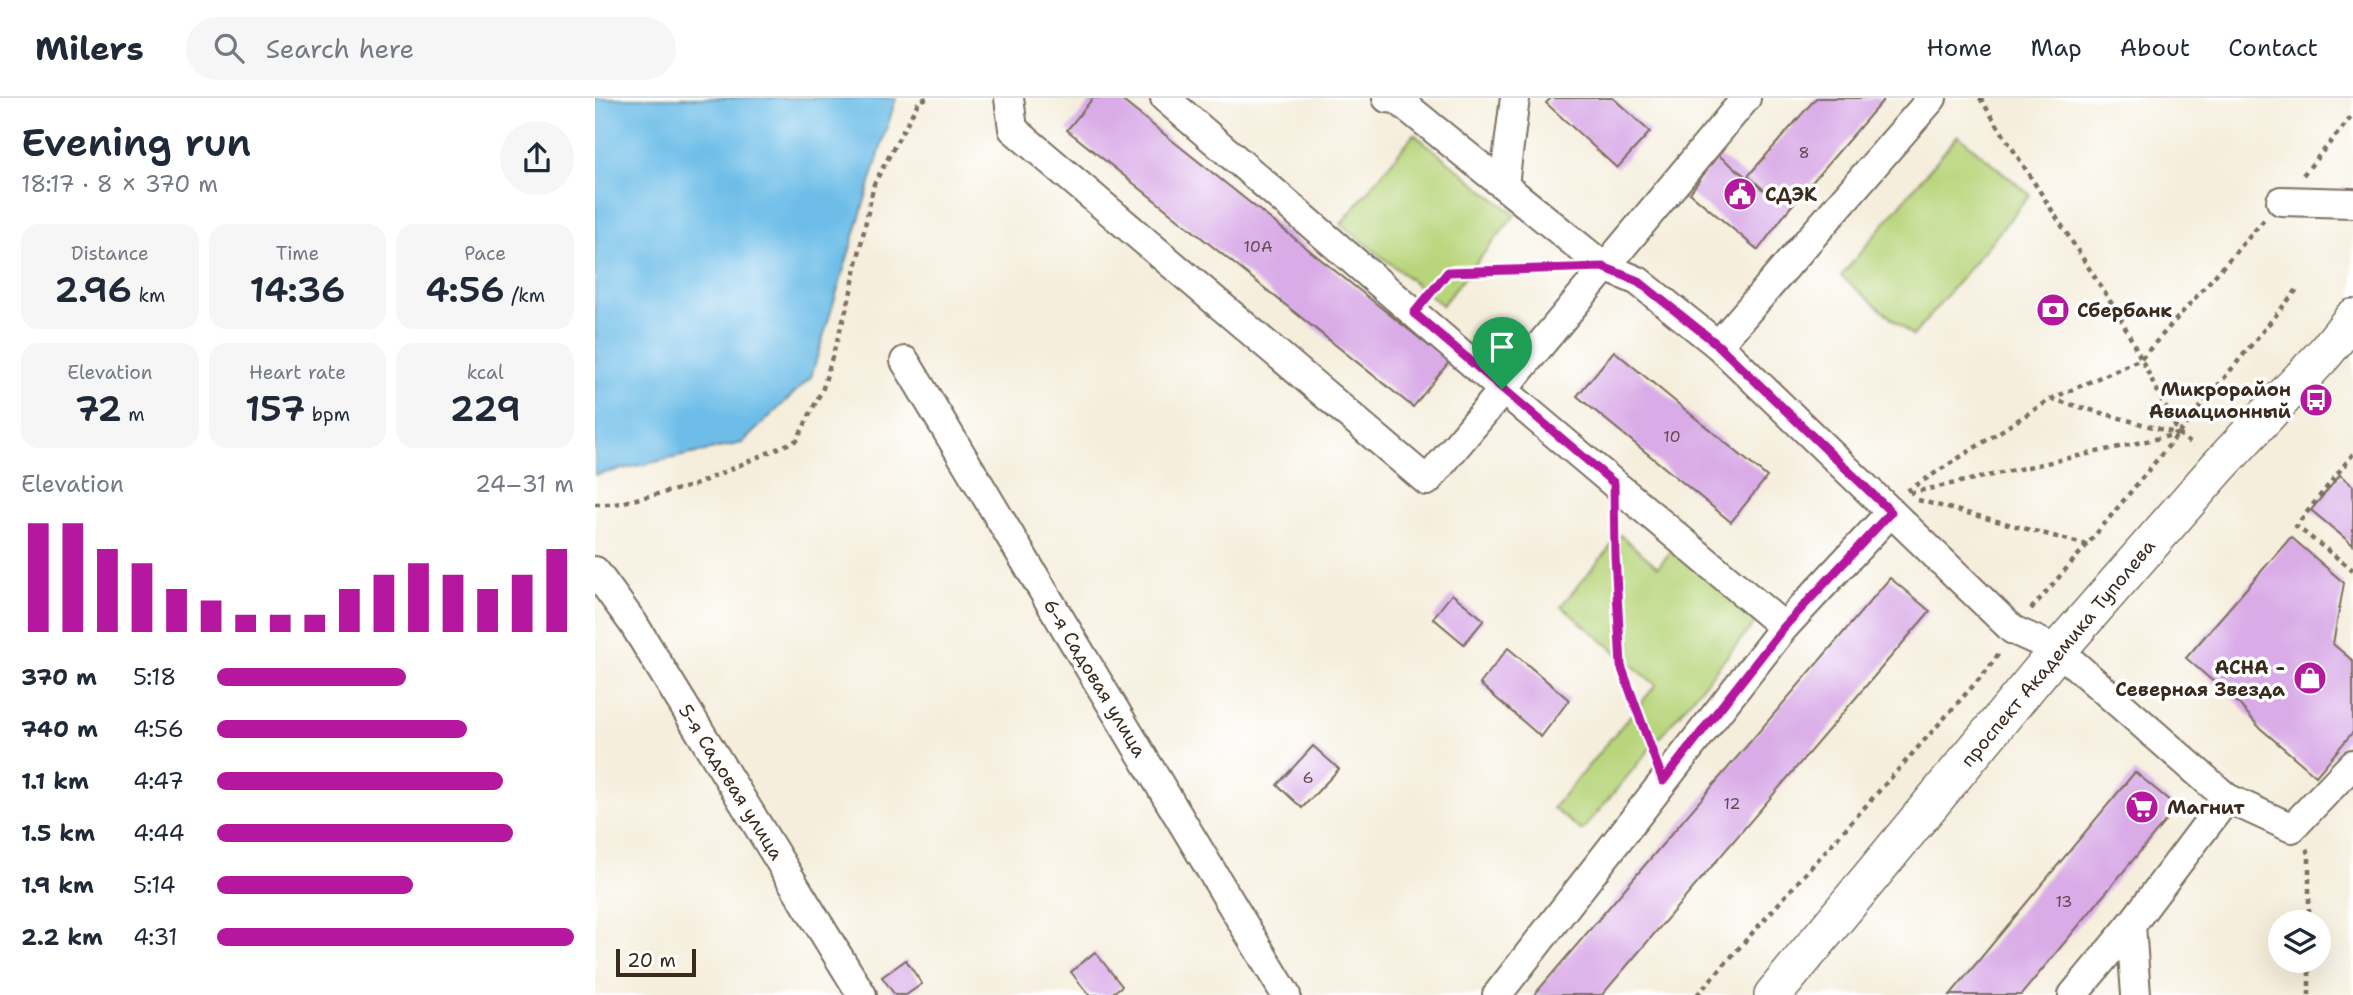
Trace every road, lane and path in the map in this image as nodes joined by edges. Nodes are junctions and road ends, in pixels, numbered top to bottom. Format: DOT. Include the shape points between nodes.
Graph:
graph roads {
  1 [pos="927,98"];
  2 [pos="1009,98"];
  3 [pos="1165,98"];
  4 [pos="1387,98"];
  5 [pos="1397,98"];
  6 [pos="1515,98"];
  7 [pos="1746,98"];
  8 [pos="1932,98"];
  9 [pos="1980,98"];
  10 [pos="2353,115"];
  11 [pos="1504,185"];
  12 [pos="2281,201"];
  13 [pos="2353,203"];
  14 [pos="1603,267"];
  15 [pos="2299,287"];
  16 [pos="1414,313"];
  17 [pos="2353,318"];
  18 [pos="1718,345"];
  19 [pos="2141,359"];
  20 [pos="905,361"];
  21 [pos="1502,389"];
  22 [pos="2051,399"];
  23 [pos="2179,434"];
  24 [pos="2194,446"];
  25 [pos="2353,454"];
  26 [pos="1614,483"];
  27 [pos="595,504"];
  28 [pos="1896,504"];
  29 [pos="2087,545"];
  30 [pos="2353,570"];
  31 [pos="595,572"];
  32 [pos="1784,627"];
  33 [pos="2014,630"];
  34 [pos="2058,650"];
  35 [pos="2353,765"];
  36 [pos="1663,781"];
  37 [pos="2227,798"];
  38 [pos="2292,828"];
  39 [pos="2309,910"];
  40 [pos="2130,925"];
  41 [pos="2309,973"];
  42 [pos="862,995"];
  43 [pos="1286,995"];
  44 [pos="1497,995"];
  45 [pos="1697,995"];
  46 [pos="1773,995"];
  47 [pos="2073,995"];
  48 [pos="2136,995"];
  49 [pos="2309,995"];
  1 -- 27 [label="path" via="919,101 874,184 849,300 823,388 797,440 692,486 615,504"];
  2 -- 21 [label="lane" via="1013,129 1427,481"];
  3 -- 16 [label="lane"];
  4 -- 5 [label="lane"];
  5 -- 11 [label="lane"];
  6 -- 11 [label="lane"];
  7 -- 14 [label="lane"];
  8 -- 18 [label="lane"];
  9 -- 19 [label="path" via="2119,314"];
  10 -- 12 [label="path"];
  11 -- 14 [label="lane"];
  12 -- 13 [label="lane"];
  12 -- 19 [label="path"];
  14 -- 16 [label="path" via="1448,272"];
  14 -- 18 [label="lane" via="1638,281"];
  14 -- 21 [label="lane"];
  15 -- 23 [label="path"];
  16 -- 21 [label="lane"];
  17 -- 34 [label="main road, проспект Академика Туполева"];
  18 -- 28 [label="lane"];
  19 -- 22 [label="path"];
  19 -- 23 [label="path"];
  20 -- 43 [label="lane, 6-я Садовая улица"];
  21 -- 26 [label="lane"];
  22 -- 23 [label="path"];
  22 -- 28 [label="path"];
  23 -- 24 [label="path"];
  23 -- 28 [label="path"];
  23 -- 29 [label="path"];
  25 -- 30 [label="path" via="2296,526"];
  26 -- 32 [label="lane"];
  26 -- 36 [label="path" via="1621,666"];
  28 -- 29 [label="path"];
  28 -- 32 [label="lane"];
  28 -- 33 [label="lane"];
  29 -- 33 [label="path"];
  31 -- 42 [label="lane, 5-я Садовая улица" via="633,623"];
  32 -- 36 [label="lane"];
  33 -- 34 [label="lane"];
  33 -- 45 [label="path" via="1988,669"];
  34 -- 37 [label="lane"];
  34 -- 46 [label="main road, проспект Академика Туполева"];
  35 -- 38 [label="lane"];
  36 -- 44 [label="lane"];
  37 -- 38 [label="lane"];
  37 -- 40 [label="lane"];
  38 -- 39 [label="path" via="2309,853"];
  40 -- 47 [label="lane"];
  40 -- 48 [label="lane"];
  41 -- 49 [label="path"];
}
